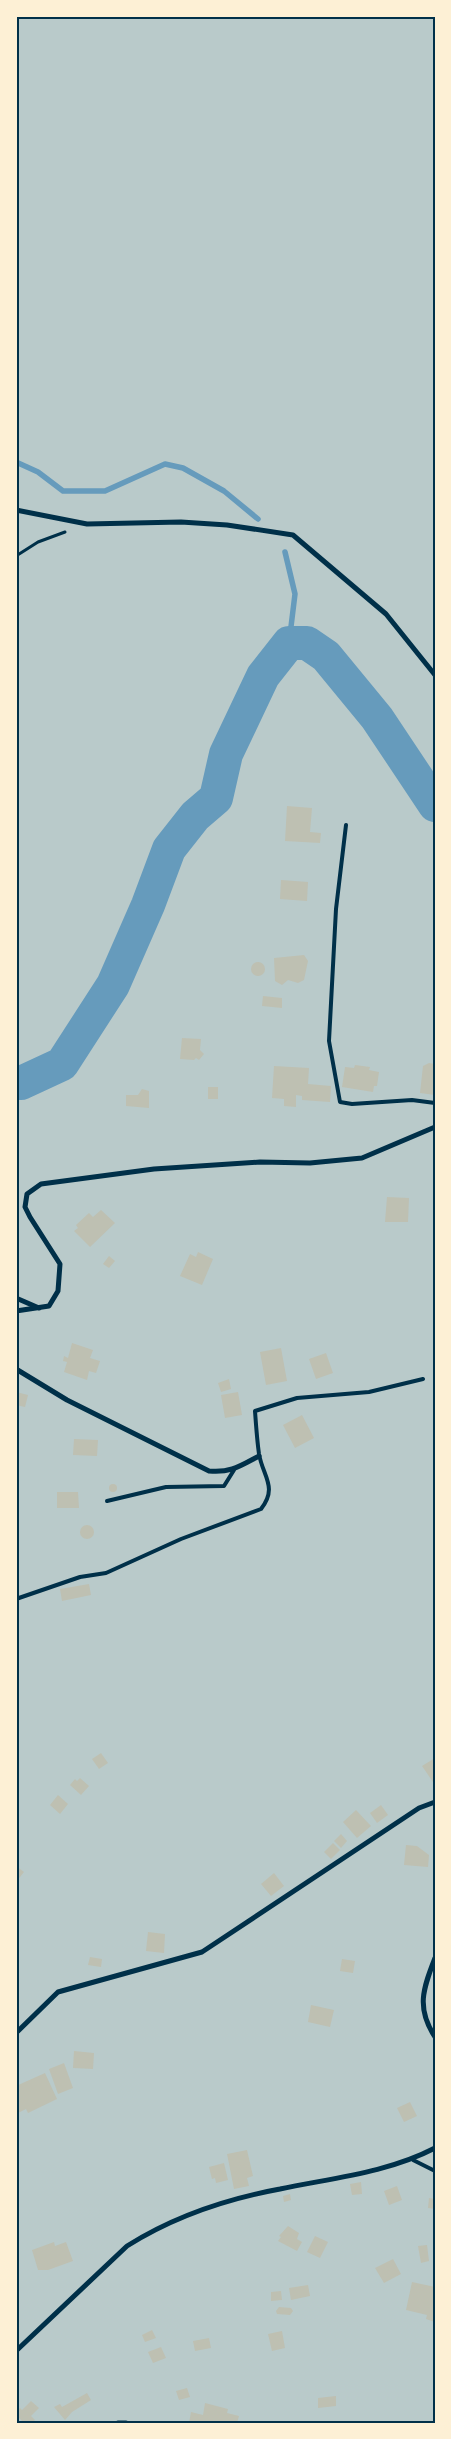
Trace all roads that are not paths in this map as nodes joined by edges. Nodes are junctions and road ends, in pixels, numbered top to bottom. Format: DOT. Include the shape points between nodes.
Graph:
graph roads {
  1 [pos="16,510"];
  2 [pos="435,675"];
  3 [pos="346,825"];
  4 [pos="435,1103"];
  5 [pos="435,1127"];
  6 [pos="16,1298"];
  7 [pos="39,1308"];
  8 [pos="16,1311"];
  9 [pos="16,1369"];
  10 [pos="423,1379"];
  11 [pos="260,1456"];
  12 [pos="234,1470"];
  13 [pos="107,1501"];
  14 [pos="16,1599"];
  15 [pos="435,1802"];
  16 [pos="435,1958"];
  17 [pos="16,2033"];
  18 [pos="435,2037"];
  19 [pos="435,2148"];
  20 [pos="413,2160"];
  21 [pos="435,2171"];
  22 [pos="16,2351"];
  23 [pos="118,2423"];
  24 [pos="126,2423"];
  1 -- 2 [label="street" via="87,524 181,522 293,535 386,614"];
  3 -- 4 [label="lane" via="336,910 329,1041 340,1102 412,1100"];
  5 -- 7 [label="street" via="362,1158 154,1169 40,1184 27,1194 25,1207 38,1234 60,1264 58,1291 49,1306"];
  6 -- 7 [label="street"];
  7 -- 8 [label="street"];
  9 -- 12 [label="street" via="67,1400 191,1464 209,1471 224,1473"];
  10 -- 11 [label="lane" via="369,1392 297,1398 256,1411"];
  11 -- 12 [label="street"];
  11 -- 14 [label="lane" via="269,1488 268,1500 261,1509 180,1539 106,1573 80,1576"];
  12 -- 13 [label="lane" via="224,1486 166,1487"];
  15 -- 17 [label="street" via="419,1808 202,1952 58,1992"];
  16 -- 18 [label="street" via="422,2000 426,2023"];
  19 -- 20 [label="street"];
  20 -- 21 [label="lane"];
  20 -- 22 [label="street" via="212,2205 145,2235 127,2246"];
  23 -- 24 [label="street"];
}
